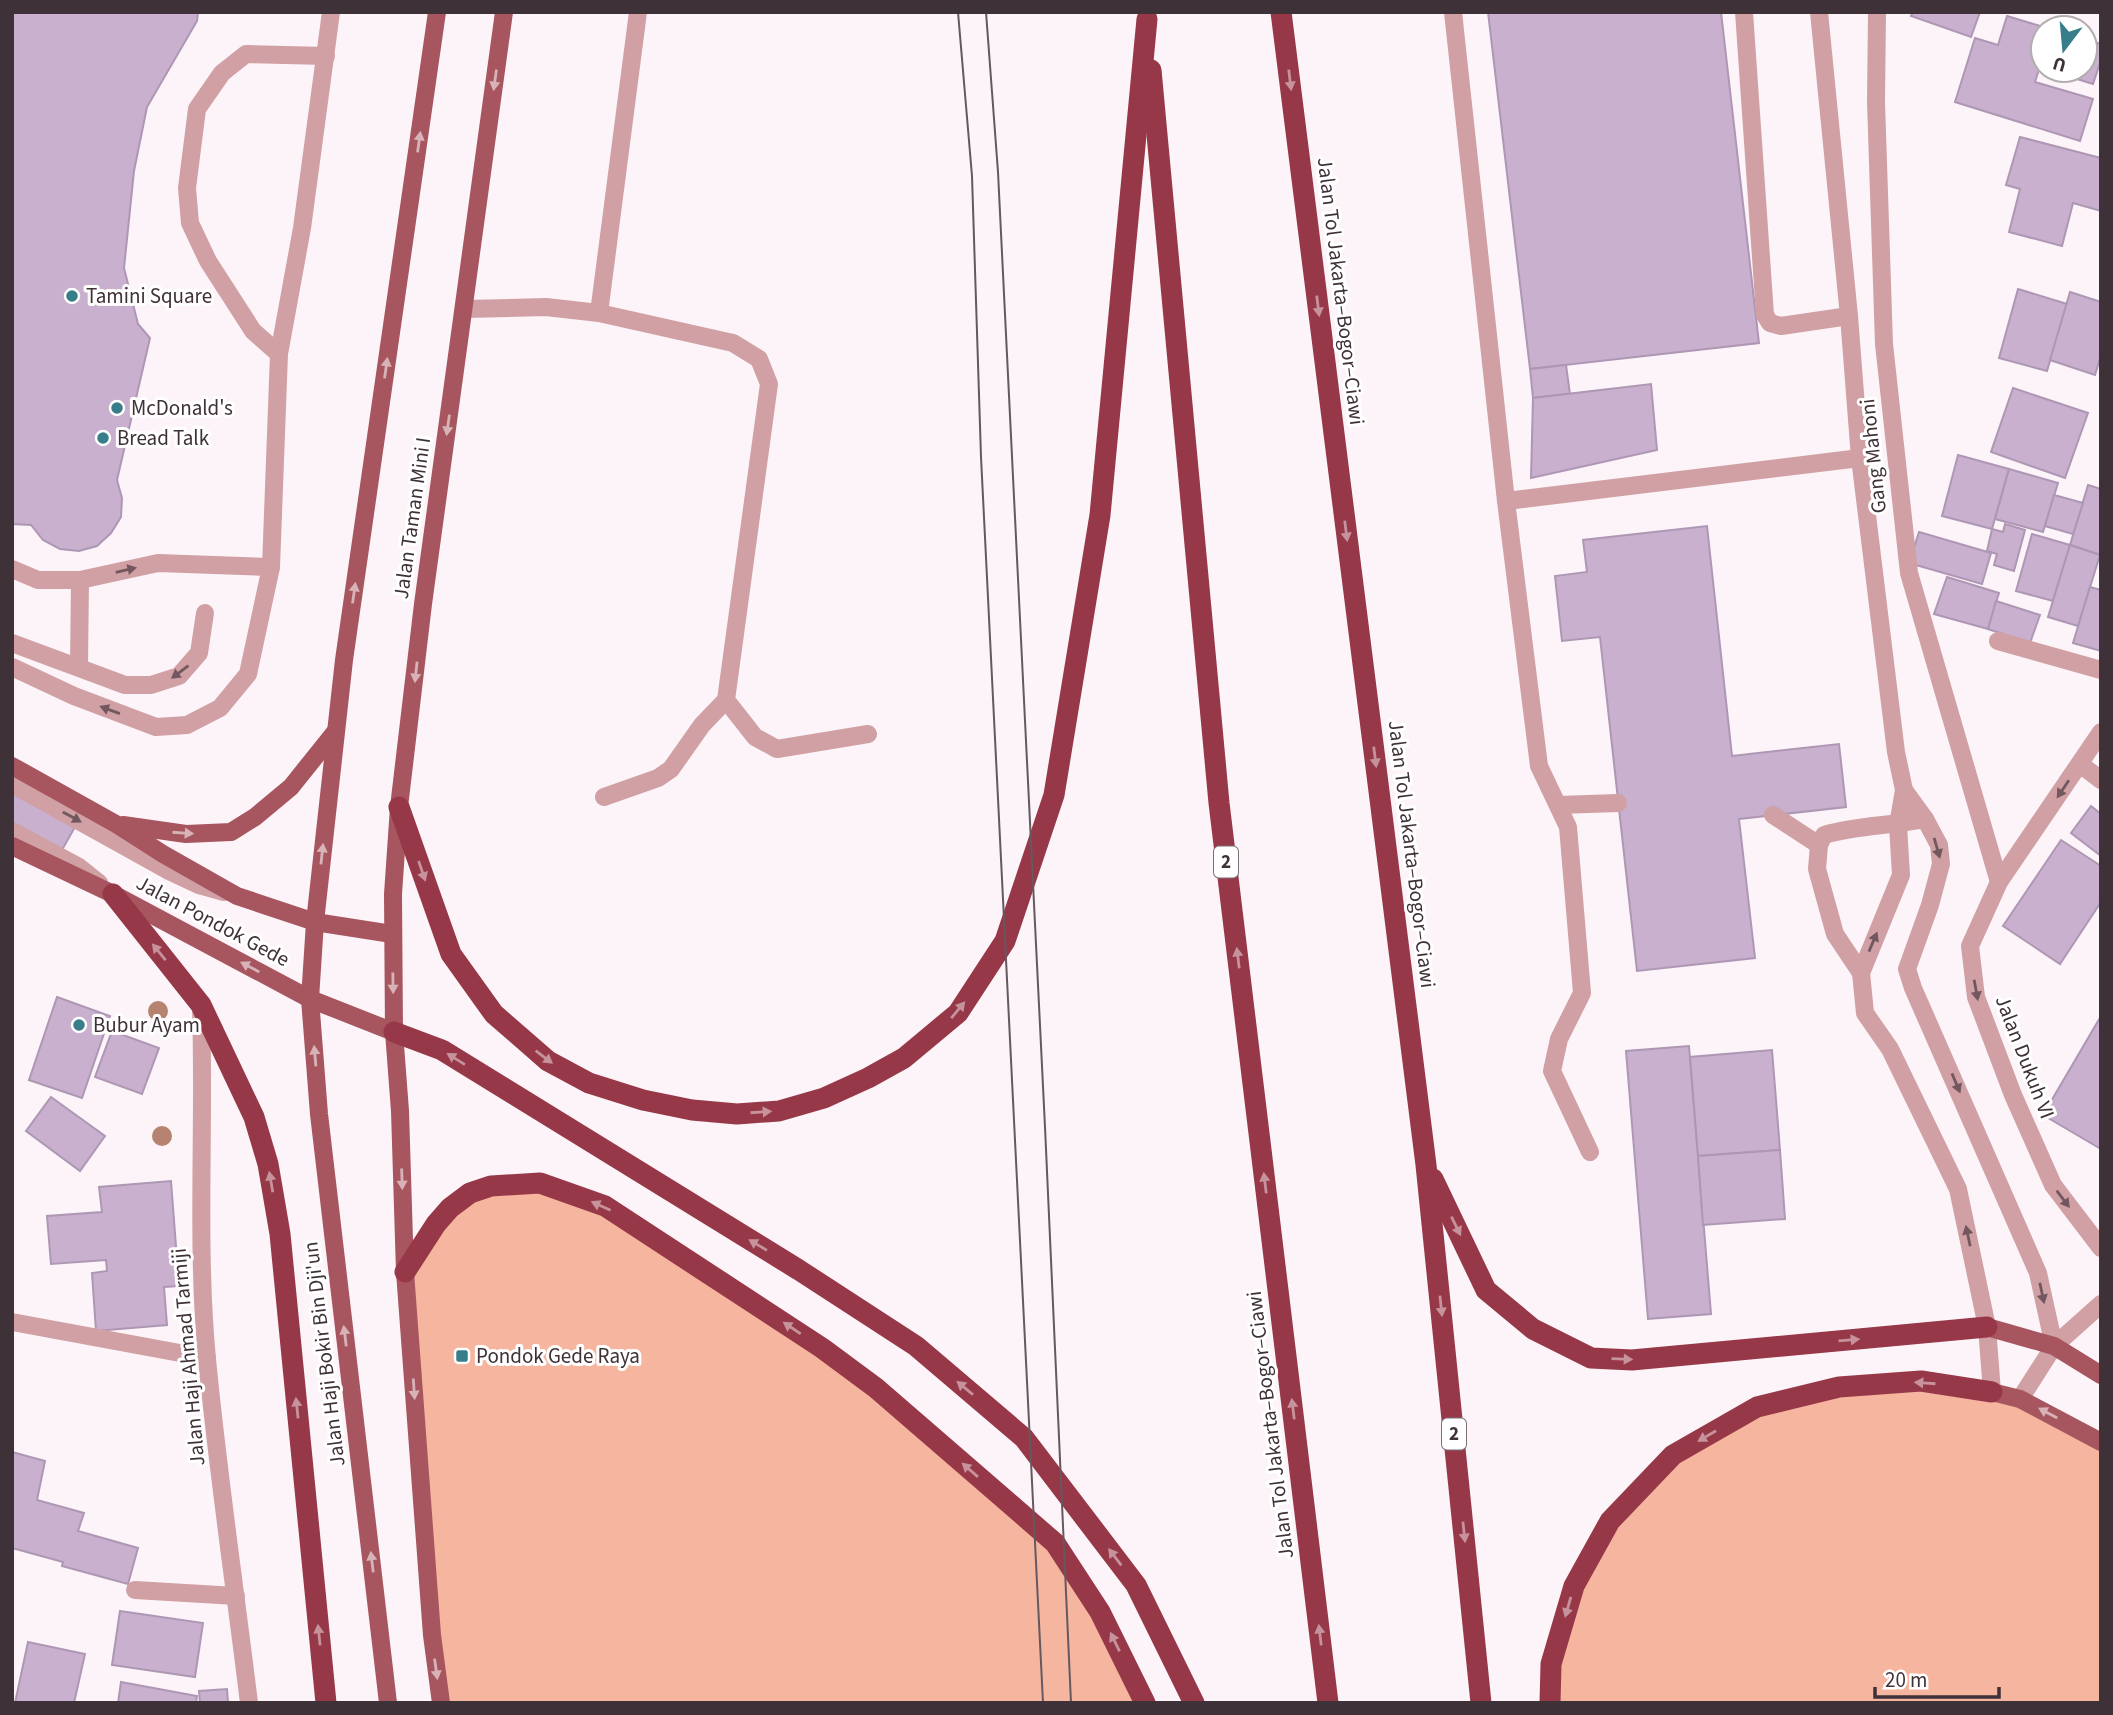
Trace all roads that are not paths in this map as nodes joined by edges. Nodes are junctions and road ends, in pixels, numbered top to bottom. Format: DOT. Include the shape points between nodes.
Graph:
graph roads {
  1 [pos="331,12"];
  2 [pos="438,12"];
  3 [pos="505,12"];
  4 [pos="639,12"];
  5 [pos="1281,12"];
  6 [pos="1452,12"];
  7 [pos="1744,12"];
  8 [pos="1819,12"];
  9 [pos="1877,12"];
  10 [pos="1146,16"];
  11 [pos="326,56"];
  12 [pos="464,309"];
  13 [pos="599,313"];
  14 [pos="1849,316"];
  15 [pos="279,354"];
  16 [pos="1860,458"];
  17 [pos="1506,501"];
  18 [pos="271,567"];
  19 [pos="12,569"];
  20 [pos="80,580"];
  21 [pos="205,613"];
  22 [pos="1998,641"];
  23 [pos="12,643"];
  24 [pos="79,666"];
  25 [pos="12,667"];
  26 [pos="2101,670"];
  27 [pos="726,700"];
  28 [pos="335,732"];
  29 [pos="2101,732"];
  30 [pos="868,734"];
  31 [pos="2080,764"];
  32 [pos="12,766"];
  33 [pos="2101,780"];
  34 [pos="12,784"];
  35 [pos="1903,790"];
  36 [pos="604,797"];
  37 [pos="1618,803"];
  38 [pos="1558,805"];
  39 [pos="399,807"];
  40 [pos="1773,814"];
  41 [pos="1925,819"];
  42 [pos="116,824"];
  43 [pos="1898,825"];
  44 [pos="12,831"];
  45 [pos="1819,845"];
  46 [pos="12,846"];
  47 [pos="1999,882"];
  48 [pos="113,894"];
  49 [pos="237,896"];
  50 [pos="315,922"];
  51 [pos="392,934"];
  52 [pos="1861,973"];
  53 [pos="310,999"];
  54 [pos="201,1005"];
  55 [pos="394,1032"];
  56 [pos="1590,1152"];
  57 [pos="1426,1164"];
  58 [pos="2101,1248"];
  59 [pos="405,1272"];
  60 [pos="2101,1304"];
  61 [pos="12,1322"];
  62 [pos="1987,1327"];
  63 [pos="2054,1346"];
  64 [pos="207,1358"];
  65 [pos="2101,1375"];
  66 [pos="1992,1391"];
  67 [pos="2020,1399"];
  68 [pos="2101,1442"];
  69 [pos="135,1590"];
  70 [pos="236,1597"];
  71 [pos="249,1703"];
  72 [pos="326,1703"];
  73 [pos="388,1703"];
  74 [pos="441,1703"];
  75 [pos="1145,1703"];
  76 [pos="1194,1703"];
  77 [pos="1328,1703"];
  78 [pos="1481,1703"];
  79 [pos="1550,1703"];
  1 -- 11 [label="street"];
  28 -- 2 [label="main road, one-way"];
  3 -- 12 [label="main road, Jalan Taman Mini I, one-way"];
  4 -- 13 [label="street"];
  5 -- 57 [label="highway, Jalan Tol Jakarta–Bogor–Ciawi / 2, one-way"];
  6 -- 17 [label="street"];
  7 -- 14 [label="street" via="1765,315 1770,323 1782,326"];
  8 -- 14 [label="street"];
  9 -- 47 [label="street, Gang Mahoni" via="1884,344 1909,573"];
  39 -- 10 [label="highway, one-way" via="451,954 494,1014 548,1060 589,1083 692,1110 779,1111 868,1078 904,1058 958,1013 1005,940 1054,795 1100,514"];
  77 -- 10 [label="highway, Jalan Tol Jakarta–Bogor–Ciawi / 2, one-way" via="1219,803"];
  11 -- 15 [label="street"];
  11 -- 15 [label="street" via="246,54 222,73 197,109 187,188 190,223 208,261 253,331"];
  12 -- 13 [label="street" via="546,307"];
  12 -- 39 [label="main road, Jalan Taman Mini I, one-way"];
  13 -- 27 [label="street" via="733,343 759,359 769,384"];
  14 -- 16 [label="street"];
  15 -- 18 [label="street"];
  16 -- 17 [label="street"];
  16 -- 35 [label="street"];
  17 -- 38 [label="street" via="1539,766"];
  20 -- 18 [label="street, one-way" via="158,563"];
  18 -- 25 [label="street, one-way" via="248,674 220,708 187,725 156,727"];
  19 -- 20 [label="street" via="38,580"];
  20 -- 24 [label="street"];
  21 -- 24 [label="street, one-way" via="199,653 179,676 151,685 125,685"];
  22 -- 26 [label="street"];
  23 -- 24 [label="street"];
  27 -- 30 [label="street" via="755,737 777,749"];
  27 -- 36 [label="street" via="671,769"];
  42 -- 28 [label="main road, one-way" via="186,834 231,832 291,787"];
  50 -- 28 [label="main road, one-way"];
  29 -- 31 [label="street, Jalan Dukuh VI"];
  31 -- 33 [label="street"];
  31 -- 47 [label="street, Jalan Dukuh VI, one-way"];
  32 -- 42 [label="main road, Jalan Pondok Gede"];
  34 -- 49 [label="street, one-way" via="167,870"];
  35 -- 41 [label="street"];
  35 -- 43 [label="street"];
  37 -- 38 [label="street"];
  38 -- 56 [label="street" via="1568,827 1582,993 1559,1039 1552,1071"];
  39 -- 51 [label="main road, Jalan Taman Mini I"];
  40 -- 45 [label="street"];
  41 -- 43 [label="street"];
  41 -- 63 [label="street, one-way" via="1939,845 1941,864 1907,968 2038,1273"];
  42 -- 49 [label="main road, Jalan Pondok Gede"];
  43 -- 45 [label="street" via="1843,830 1824,835"];
  52 -- 43 [label="street, one-way" via="1901,875"];
  44 -- 48 [label="street" via="79,867"];
  45 -- 52 [label="street" via="1817,869 1835,934"];
  46 -- 48 [label="main road, Jalan Pondok Gede"];
  47 -- 58 [label="street, Jalan Dukuh VI, one-way" via="1970,946 1976,997 2053,1185"];
  53 -- 48 [label="main road, Jalan Pondok Gede, one-way"];
  54 -- 48 [label="highway, one-way"];
  49 -- 50 [label="main road, Jalan Pondok Gede"];
  50 -- 51 [label="main road, Jalan Pondok Gede"];
  50 -- 53 [label="main road"];
  51 -- 55 [label="main road, Jalan Taman Mini I, one-way"];
  62 -- 52 [label="street, one-way" via="1958,1189 1890,1049 1865,1013"];
  53 -- 55 [label="main road, Jalan Pondok Gede"];
  73 -- 53 [label="main road, Jalan Haji Bokir Bin Dji'un, one-way" via="319,1114"];
  54 -- 64 [label="street, Jalan Haji Ahmad Tarmiji" via="200,1221"];
  72 -- 54 [label="highway, one-way" via="280,1234 268,1164 254,1117"];
  55 -- 59 [label="main road, one-way"];
  76 -- 55 [label="highway, one-way" via="1136,1585 1024,1438 916,1346 442,1050"];
  57 -- 62 [label="highway, one-way" via="1486,1290 1533,1329 1591,1358 1632,1360"];
  57 -- 78 [label="highway, Jalan Tol Jakarta–Bogor–Ciawi / 2, one-way"];
  59 -- 74 [label="main road, one-way"];
  75 -- 59 [label="highway, one-way" via="1100,1612 1055,1543 876,1388 605,1206 540,1183 491,1186 470,1193 450,1208"];
  60 -- 63 [label="street"];
  61 -- 64 [label="street"];
  62 -- 63 [label="main road"];
  62 -- 66 [label="street"];
  63 -- 65 [label="main road"];
  63 -- 67 [label="street"];
  64 -- 70 [label="street, Jalan Haji Ahmad Tarmiji"];
  66 -- 67 [label="main road"];
  66 -- 79 [label="highway, one-way" via="1921,1381 1839,1387 1757,1407 1673,1455 1610,1521 1574,1586 1551,1664"];
  68 -- 67 [label="main road, one-way"];
  69 -- 70 [label="street"];
  70 -- 71 [label="street, Jalan Haji Ahmad Tarmiji"];
}
